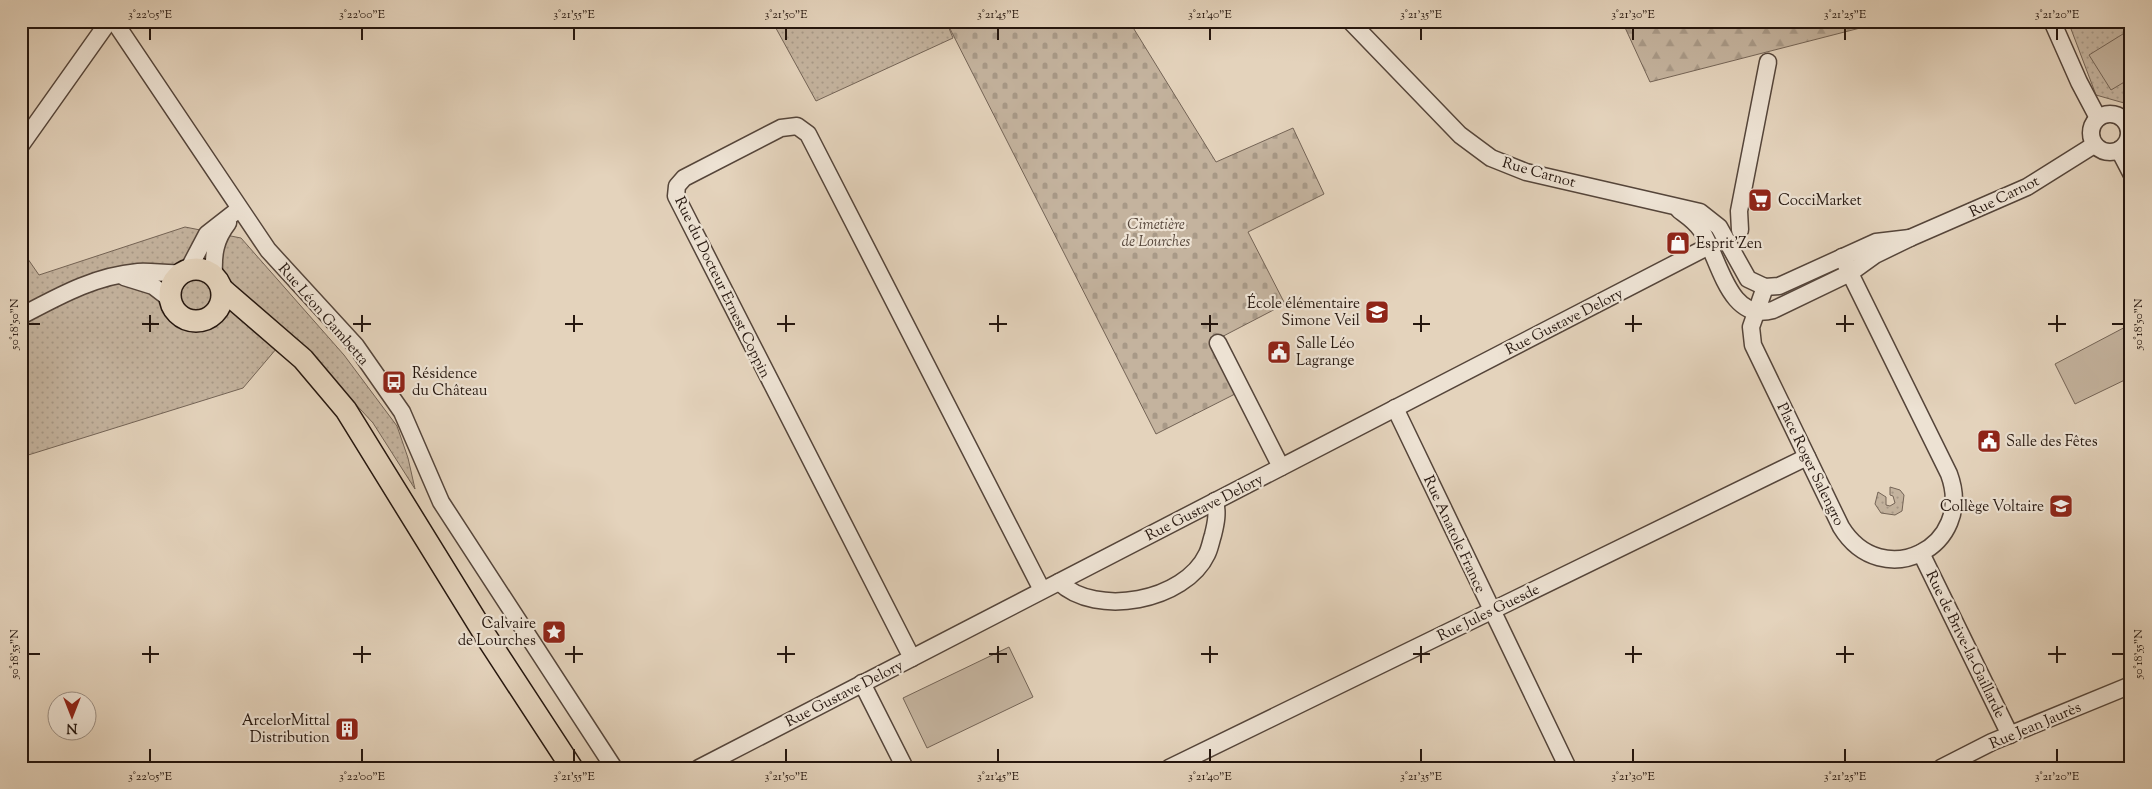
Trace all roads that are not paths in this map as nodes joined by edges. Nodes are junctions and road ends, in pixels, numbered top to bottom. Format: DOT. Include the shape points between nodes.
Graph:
graph roads {
  1 [pos="109,21"];
  2 [pos="114,21"];
  3 [pos="1350,21"];
  4 [pos="2052,21"];
  5 [pos="1365,28"];
  6 [pos="1768,62"];
  7 [pos="2098,118"];
  8 [pos="2129,124"];
  9 [pos="22,141"];
  10 [pos="2094,145"];
  11 [pos="2119,150"];
  12 [pos="2131,173"];
  13 [pos="1671,204"];
  14 [pos="239,209"];
  15 [pos="1732,233"];
  16 [pos="1910,238"];
  17 [pos="1709,246"];
  18 [pos="1842,257"];
  19 [pos="184,272"];
  20 [pos="1850,273"];
  21 [pos="109,277"];
  22 [pos="218,282"];
  23 [pos="1765,287"];
  24 [pos="170,298"];
  25 [pos="1755,313"];
  26 [pos="21,316"];
  27 [pos="209,318"];
  28 [pos="278,338"];
  29 [pos="1218,343"];
  30 [pos="1395,408"];
  31 [pos="1807,457"];
  32 [pos="1281,467"];
  33 [pos="1215,501"];
  34 [pos="1921,553"];
  35 [pos="1059,582"];
  36 [pos="1042,590"];
  37 [pos="1491,611"];
  38 [pos="912,658"];
  39 [pos="862,684"];
  40 [pos="2131,685"];
  41 [pos="2010,735"];
  42 [pos="572,768"];
  43 [pos="614,768"];
  44 [pos="699,768"];
  45 [pos="905,768"];
  46 [pos="1169,768"];
  47 [pos="1568,768"];
  48 [pos="1941,768"];
  1 -- 9 [label="street"];
  2 -- 14 [label="street, Rue Léon Gambetta"];
  3 -- 5 [label="street, Rue Carnot"];
  4 -- 7 [label="street"];
  5 -- 13 [label="street, Rue Carnot" via="1460,135 1491,158 1526,172"];
  6 -- 15 [label="street, Rue Carnot"];
  7 -- 8 [label="street" via="2114,115"];
  7 -- 10 [label="street" via="2090,132"];
  8 -- 11 [label="street" via="2128,139"];
  10 -- 11 [label="street" via="2107,152"];
  10 -- 16 [label="street, Rue Carnot" via="2027,187"];
  11 -- 12 [label="street"];
  13 -- 15 [label="street, Rue Carnot" via="1708,216"];
  13 -- 17 [label="street, Rue Carnot" via="1696,224"];
  14 -- 19 [label="street" via="207,234"];
  14 -- 22 [label="street" via="216,242"];
  14 -- 43 [label="street, Rue Léon Gambetta" via="273,257 362,354 412,428 442,502"];
  15 -- 23 [label="street, Rue Carnot" via="1748,279"];
  16 -- 18 [label="street, Rue Carnot" via="1876,242"];
  16 -- 20 [label="street, Rue Carnot" via="1875,255"];
  17 -- 25 [label="street, Rue Carnot" via="1736,300"];
  17 -- 30 [label="street, Rue Gustave Delory"];
  18 -- 20 [label="street"];
  18 -- 23 [label="street, Rue Carnot" via="1779,286"];
  19 -- 21 [label="street" via="141,272"];
  19 -- 22 [label="main road" via="204,269"];
  19 -- 24 [label="main road" via="173,283"];
  20 -- 25 [label="street" via="1773,310"];
  20 -- 34 [label="street" via="1953,488 1954,505 1950,520 1935,543"];
  21 -- 24 [label="street" via="142,282"];
  21 -- 26 [label="street" via="80,286"];
  22 -- 27 [label="main road" via="220,306"];
  22 -- 28 [label="main road"];
  23 -- 25 [label="street"];
  24 -- 27 [label="main road" via="184,318 196,321"];
  25 -- 31 [label="street, Place Roger Salengro" via="1751,327 1753,345"];
  27 -- 28 [label="main road" via="238,321"];
  28 -- 42 [label="main road" via="313,370 346,410 476,621"];
  29 -- 32 [label="street"];
  30 -- 32 [label="street, Rue Gustave Delory"];
  30 -- 37 [label="street, Rue Anatole France"];
  31 -- 34 [label="street, Place Roger Salengro" via="1841,527 1856,546 1885,558 1905,558"];
  31 -- 37 [label="street, Rue Jules Guesde"];
  32 -- 33 [label="street, Rue Gustave Delory"];
  33 -- 35 [label="street, Rue Gustave Delory"];
  33 -- 35 [label="street" via="1216,522 1207,554 1187,576 1165,590 1137,600 1112,602 1073,593"];
  34 -- 41 [label="street, Rue de Brive-la-Gaillarde"];
  35 -- 36 [label="street, Rue Gustave Delory"];
  36 -- 38 [label="street, Rue Gustave Delory"];
  36 -- 38 [label="street, Rue du Docteur Ernest Coppin" via="808,134 791,125 684,178 676,186 676,196"];
  37 -- 46 [label="street, Rue Jules Guesde"];
  37 -- 47 [label="street, Rue Anatole France"];
  38 -- 39 [label="street, Rue Gustave Delory"];
  39 -- 44 [label="street, Rue Gustave Delory"];
  39 -- 45 [label="street"];
  40 -- 41 [label="street, Rue Jean Jaurès"];
  41 -- 48 [label="street, Rue Jean Jaurès"];
}
